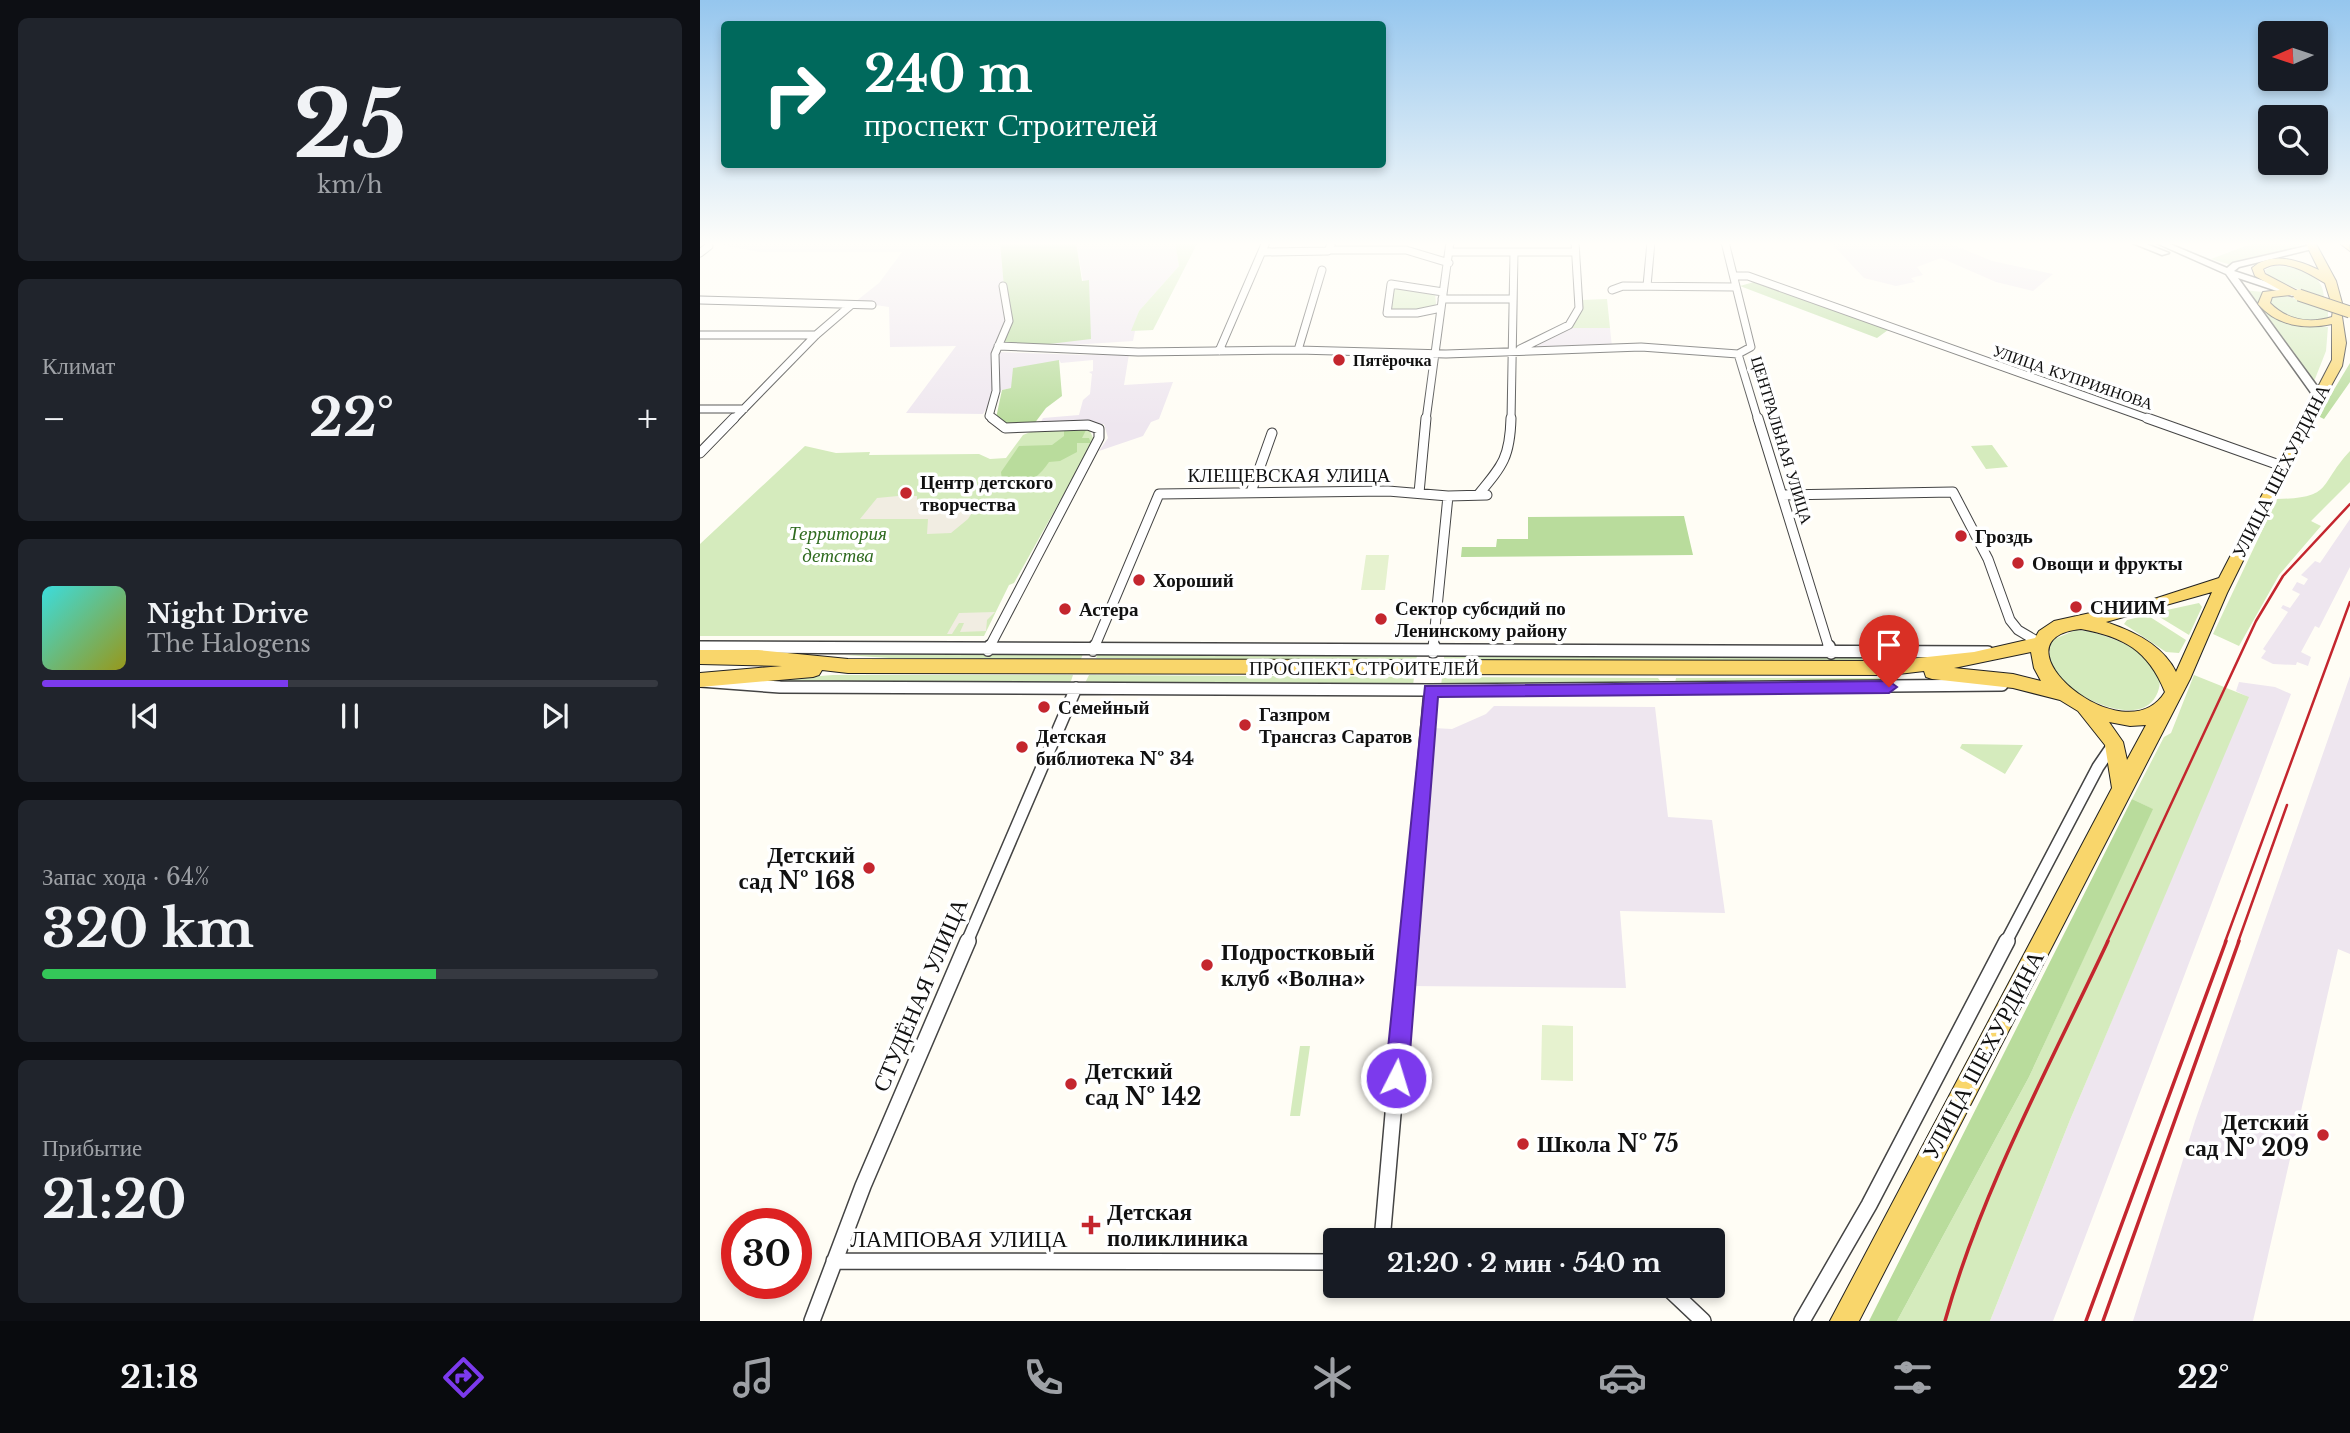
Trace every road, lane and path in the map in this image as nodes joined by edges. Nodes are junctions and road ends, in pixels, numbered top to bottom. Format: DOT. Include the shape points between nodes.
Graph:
graph roads {
  1 [pos="810,304"];
  2 [pos="1006,304"];
  3 [pos="1240,304"];
  4 [pos="1311,304"];
  5 [pos="1388,304"];
  6 [pos="1442,304"];
  7 [pos="1512,304"];
  8 [pos="1579,304"];
  9 [pos="1739,304"];
  10 [pos="1826,304"];
  11 [pos="2252,304"];
  12 [pos="2267,304"];
  13 [pos="2325,304"];
  14 [pos="2337,304"];
  15 [pos="851,305"];
  16 [pos="872,305"];
  17 [pos="2338,307"];
  18 [pos="1441,308"];
  19 [pos="2350,312"];
  20 [pos="2350,333"];
  21 [pos="700,335"];
  22 [pos="816,335"];
  23 [pos="998,346"];
  24 [pos="1298,350"];
  25 [pos="1219,351"];
  26 [pos="1516,351"];
  27 [pos="1433,353"];
  28 [pos="1738,354"];
  29 [pos="2344,357"];
  30 [pos="2318,395"];
  31 [pos="700,409"];
  32 [pos="744,409"];
  33 [pos="1272,433"];
  34 [pos="700,453"];
  35 [pos="2282,466"];
  36 [pos="1251,492"];
  37 [pos="1419,493"];
  38 [pos="1782,495"];
  39 [pos="1448,496"];
  40 [pos="2223,582"];
  41 [pos="2077,623"];
  42 [pos="2040,643"];
  43 [pos="700,647"];
  44 [pos="988,650"];
  45 [pos="1093,650"];
  46 [pos="762,651"];
  47 [pos="2018,651"];
  48 [pos="1433,652"];
  49 [pos="1831,653"];
  50 [pos="700,657"];
  51 [pos="848,666"];
  52 [pos="1890,668"];
  53 [pos="735,679"];
  54 [pos="700,680"];
  55 [pos="2028,684"];
  56 [pos="1076,688"];
  57 [pos="1430,690"];
  58 [pos="2173,690"];
  59 [pos="2066,694"];
  60 [pos="2082,705"];
  61 [pos="2163,709"];
  62 [pos="2115,742"];
  63 [pos="2122,790"];
  64 [pos="1383,1228"];
  65 [pos="834,1261"];
  66 [pos="1323,1262"];
  67 [pos="1679,1298"];
  68 [pos="812,1321"];
  69 [pos="1703,1321"];
  70 [pos="1802,1321"];
  71 [pos="1844,1321"];
  1 -- 15 [label="street"];
  2 -- 23 [label="street" via="1009,321"];
  3 -- 25 [label="street"];
  4 -- 24 [label="street"];
  5 -- 18 [label="street" via="1387,313"];
  6 -- 18 [label="street"];
  7 -- 26 [label="street"];
  8 -- 26 [label="street" via="1569,325"];
  9 -- 28 [label="street, ЦЕНТРАЛЬНАЯ УЛИЦА" via="1751,347"];
  10 -- 35 [label="street, УЛИЦА КУПРИЯНОВА"];
  11 -- 30 [label="street"];
  12 -- 17 [label="main road" via="2273,313 2316,324"];
  13 -- 19 [label="main road, bridge"];
  14 -- 17 [label="main road, УЛИЦА ШЕХУРДИНА"];
  15 -- 16 [label="street"];
  15 -- 22 [label="street"];
  17 -- 20 [label="main road"];
  17 -- 29 [label="main road, УЛИЦА ШЕХУРДИНА"];
  18 -- 27 [label="street"];
  21 -- 22 [label="street"];
  22 -- 32 [label="street"];
  23 -- 25 [label="street"];
  23 -- 44 [label="street" via="996,391 989,416 1005,428 1088,425 1099,429 1099,438"];
  24 -- 25 [label="street"];
  24 -- 27 [label="street"];
  26 -- 27 [label="street"];
  26 -- 28 [label="street" via="1641,348"];
  26 -- 39 [label="street, КЛЕЩЕВСКАЯ УЛИЦА" via="1510,449 1483,495"];
  27 -- 37 [label="street"];
  28 -- 38 [label="street, ЦЕНТРАЛЬНАЯ УЛИЦА"];
  29 -- 30 [label="main road, УЛИЦА ШЕХУРДИНА"];
  30 -- 35 [label="main road, УЛИЦА ШЕХУРДИНА"];
  31 -- 32 [label="street"];
  32 -- 34 [label="street"];
  33 -- 36 [label="street"];
  35 -- 40 [label="main road, УЛИЦА ШЕХУРДИНА"];
  36 -- 37 [label="street, КЛЕЩЕВСКАЯ УЛИЦА"];
  36 -- 45 [label="street, КЛЕЩЕВСКАЯ УЛИЦА" via="1159,494"];
  37 -- 39 [label="street, КЛЕЩЕВСКАЯ УЛИЦА"];
  38 -- 42 [label="street" via="1953,492 1988,559 2010,620"];
  38 -- 49 [label="street, ЦЕНТРАЛЬНАЯ УЛИЦА"];
  39 -- 48 [label="street"];
  40 -- 41 [label="main road"];
  40 -- 58 [label="main road, УЛИЦА ШЕХУРДИНА"];
  41 -- 42 [label="main road" via="2053,630"];
  41 -- 58 [label="main road" via="2107,628 2140,643 2164,666"];
  42 -- 47 [label="main road, ПРОСПЕКТ СТРОИТЕЛЕЙ"];
  42 -- 59 [label="main road" via="2041,665"];
  43 -- 46 [label="street, ПРОСПЕКТ СТРОИТЕЛЕЙ"];
  44 -- 45 [label="street, ПРОСПЕКТ СТРОИТЕЛЕЙ"];
  44 -- 46 [label="street, ПРОСПЕКТ СТРОИТЕЛЕЙ"];
  45 -- 48 [label="street, ПРОСПЕКТ СТРОИТЕЛЕЙ"];
  46 -- 50 [label="main road, ПРОСПЕКТ СТРОИТЕЛЕЙ"];
  46 -- 51 [label="main road, ПРОСПЕКТ СТРОИТЕЛЕЙ"];
  46 -- 53 [label="street" via="752,671"];
  47 -- 49 [label="street, ПРОСПЕКТ СТРОИТЕЛЕЙ"];
  47 -- 52 [label="main road, ПРОСПЕКТ СТРОИТЕЛЕЙ"];
  48 -- 49 [label="street, ПРОСПЕКТ СТРОИТЕЛЕЙ"];
  51 -- 52 [label="main road, ПРОСПЕКТ СТРОИТЕЛЕЙ"];
  51 -- 53 [label="main road, ПРОСПЕКТ СТРОИТЕЛЕЙ"];
  52 -- 55 [label="main road, ПРОСПЕКТ СТРОИТЕЛЕЙ"];
  53 -- 54 [label="main road, ПРОСПЕКТ СТРОИТЕЛЕЙ"];
  54 -- 56 [label="street, ПРОСПЕКТ СТРОИТЕЛЕЙ" via="780,687"];
  55 -- 57 [label="street, ПРОСПЕКТ СТРОИТЕЛЕЙ"];
  55 -- 59 [label="main road, ПРОСПЕКТ СТРОИТЕЛЕЙ"];
  56 -- 57 [label="street, ПРОСПЕКТ СТРОИТЕЛЕЙ"];
  56 -- 65 [label="street, СТУДЁНАЯ УЛИЦА"];
  57 -- 64 [label="street"];
  58 -- 61 [label="main road"];
  59 -- 60 [label="main road"];
  60 -- 61 [label="main road" via="2129,718"];
  60 -- 62 [label="main road"];
  61 -- 63 [label="main road, УЛИЦА ШЕХУРДИНА"];
  62 -- 63 [label="main road"];
  62 -- 70 [label="street" via="2098,766 1869,1205"];
  63 -- 71 [label="main road, УЛИЦА ШЕХУРДИНА"];
  65 -- 66 [label="street, ЛАМПОВАЯ УЛИЦА"];
  65 -- 68 [label="street, СТУДЁНАЯ УЛИЦА"];
  67 -- 69 [label="street"];
}
